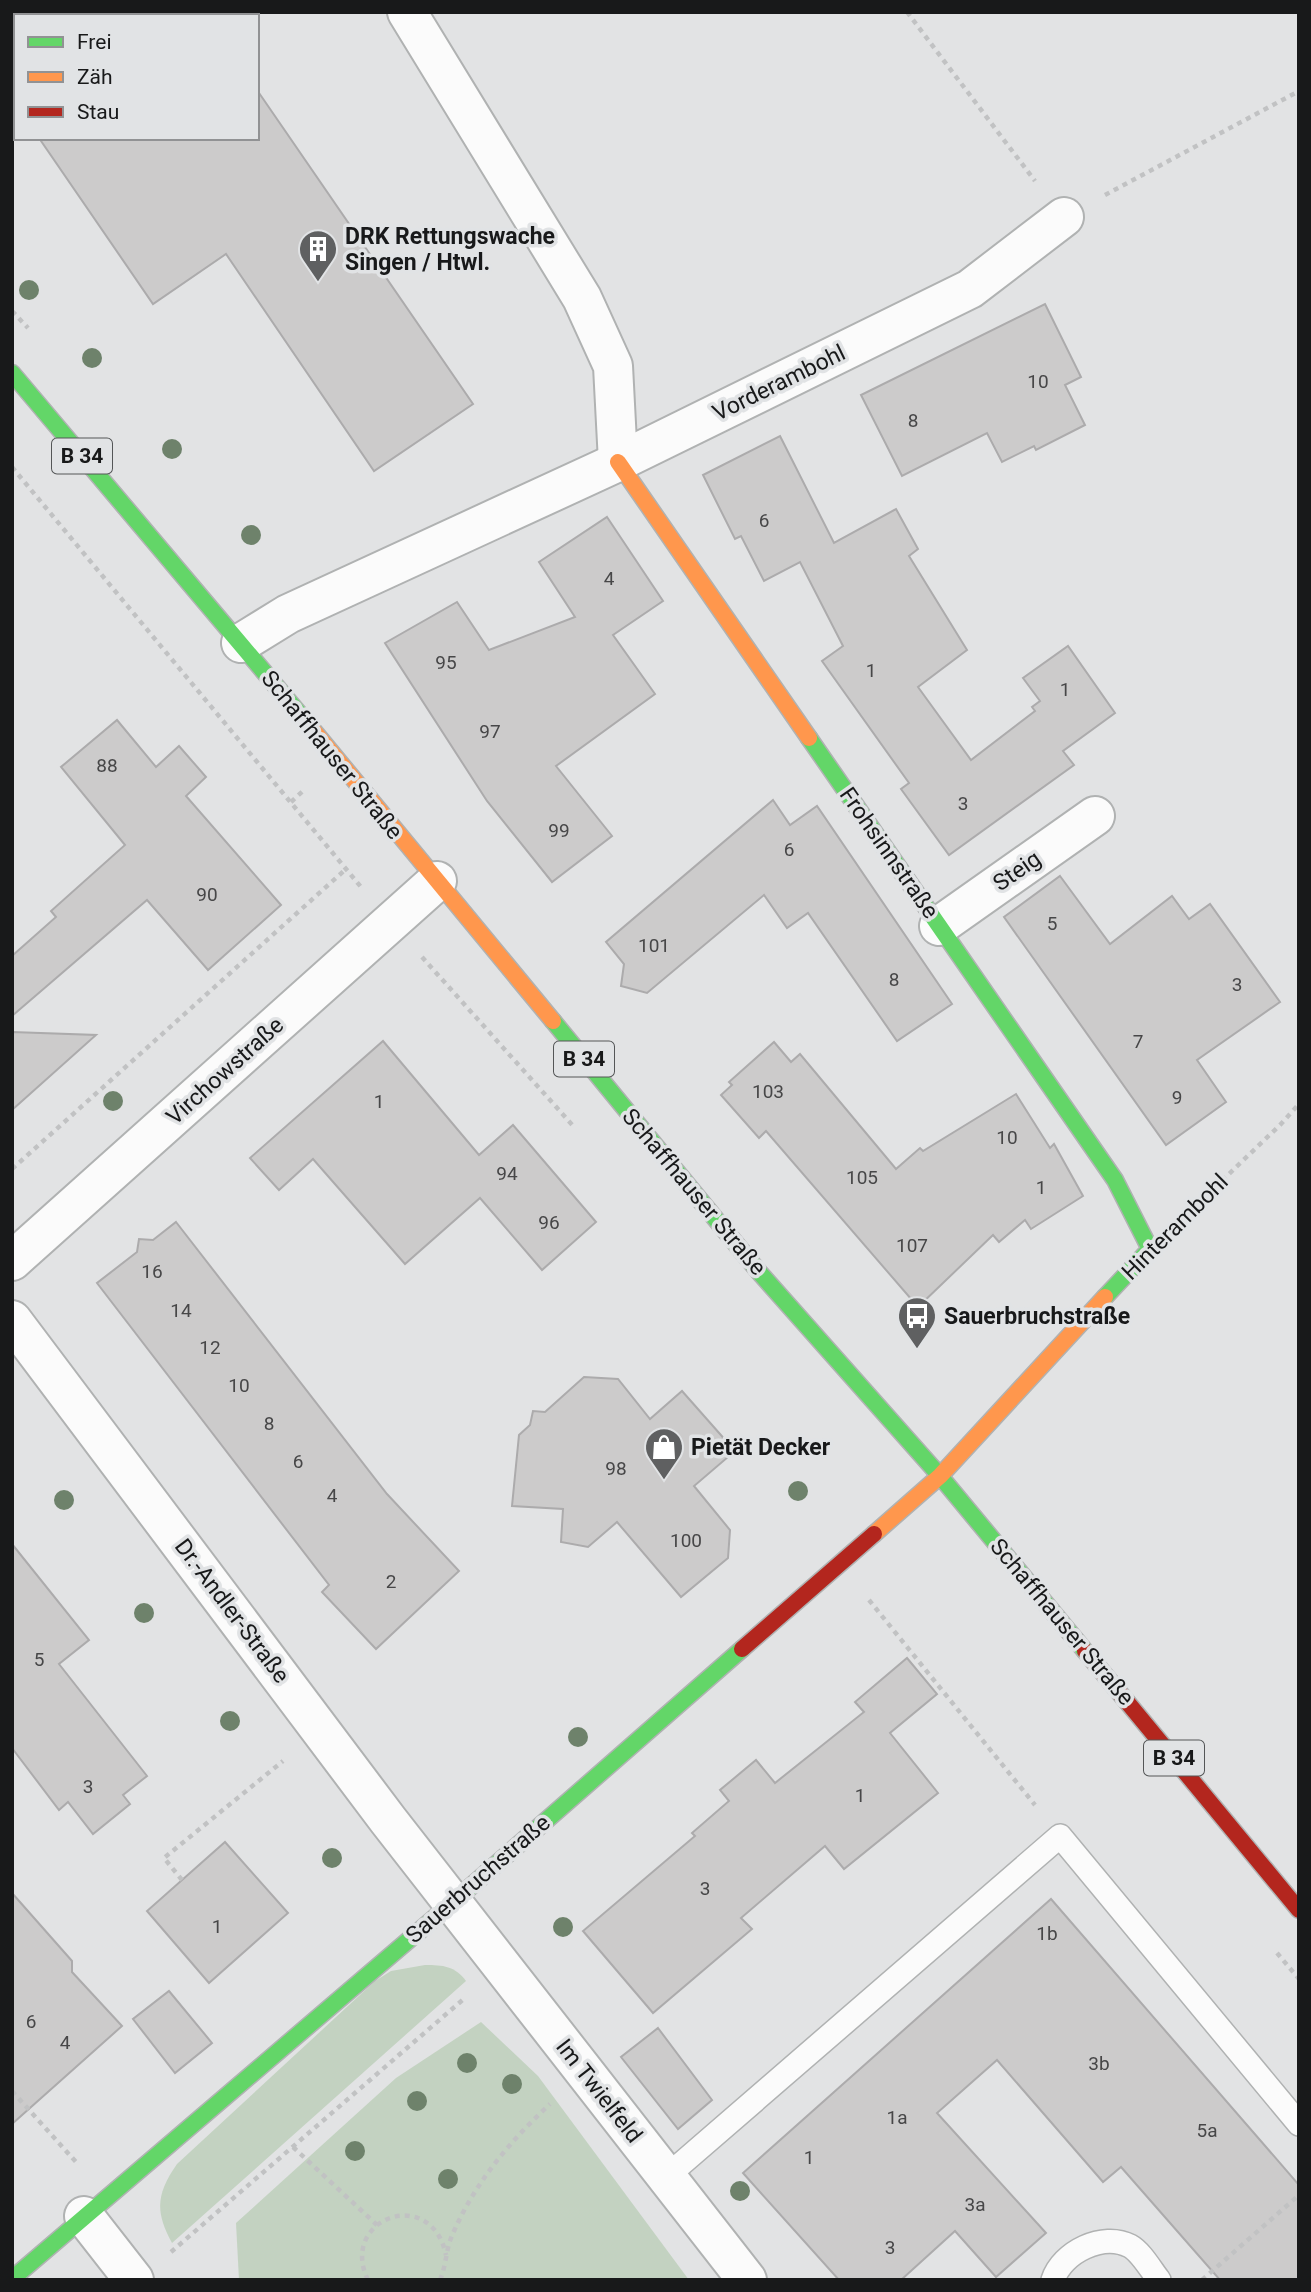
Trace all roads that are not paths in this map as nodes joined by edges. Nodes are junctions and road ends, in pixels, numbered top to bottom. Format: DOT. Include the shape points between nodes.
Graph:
graph roads {
  1 [pos="407,12"];
  2 [pos="1064,217"];
  3 [pos="12,373"];
  4 [pos="618,462"];
  5 [pos="240,643"];
  6 [pos="1095,816"];
  7 [pos="437,881"];
  8 [pos="939,926"];
  9 [pos="1150,1249"];
  10 [pos="12,1261"];
  11 [pos="12,1320"];
  12 [pos="940,1476"];
  13 [pos="452,1903"];
  14 [pos="1299,1910"];
  15 [pos="1299,2124"];
  16 [pos="666,2177"];
  17 [pos="84,2216"];
  18 [pos="12,2279"];
  19 [pos="134,2280"];
  20 [pos="747,2280"];
  21 [pos="1053,2280"];
  22 [pos="1159,2280"];
  1 -- 4 [label="street" via="582,298 613,366"];
  2 -- 4 [label="street, Vorderambohl" via="970,289"];
  3 -- 5 [label="street, Schaffhauser Straße / B 34"];
  4 -- 5 [label="street, Vorderambohl" via="288,614"];
  4 -- 8 [label="street, Frohsinnstraße"];
  5 -- 7 [label="street, Schaffhauser Straße / B 34"];
  6 -- 8 [label="street, Steig"];
  7 -- 10 [label="street, Virchowstraße"];
  7 -- 12 [label="street, Schaffhauser Straße / B 34" via="759,1272"];
  8 -- 9 [label="street, Frohsinnstraße" via="1115,1180"];
  9 -- 12 [label="street, Hinterambohl"];
  11 -- 13 [label="street, Dr.-Andler-Straße"];
  12 -- 13 [label="street, Sauerbruchstraße"];
  12 -- 14 [label="street, Schaffhauser Straße / B 34"];
  13 -- 16 [label="street, Im Twielfeld"];
  13 -- 17 [label="street, Sauerbruchstraße"];
  15 -- 16 [label="lane" via="1060,1836"];
  16 -- 20 [label="street, Im Twielfeld"];
  17 -- 18 [label="street, Sauerbruchstraße"];
  17 -- 19 [label="street"];
  21 -- 22 [label="lane" via="1056,2271 1088,2244 1104,2241 1131,2246"];
}
